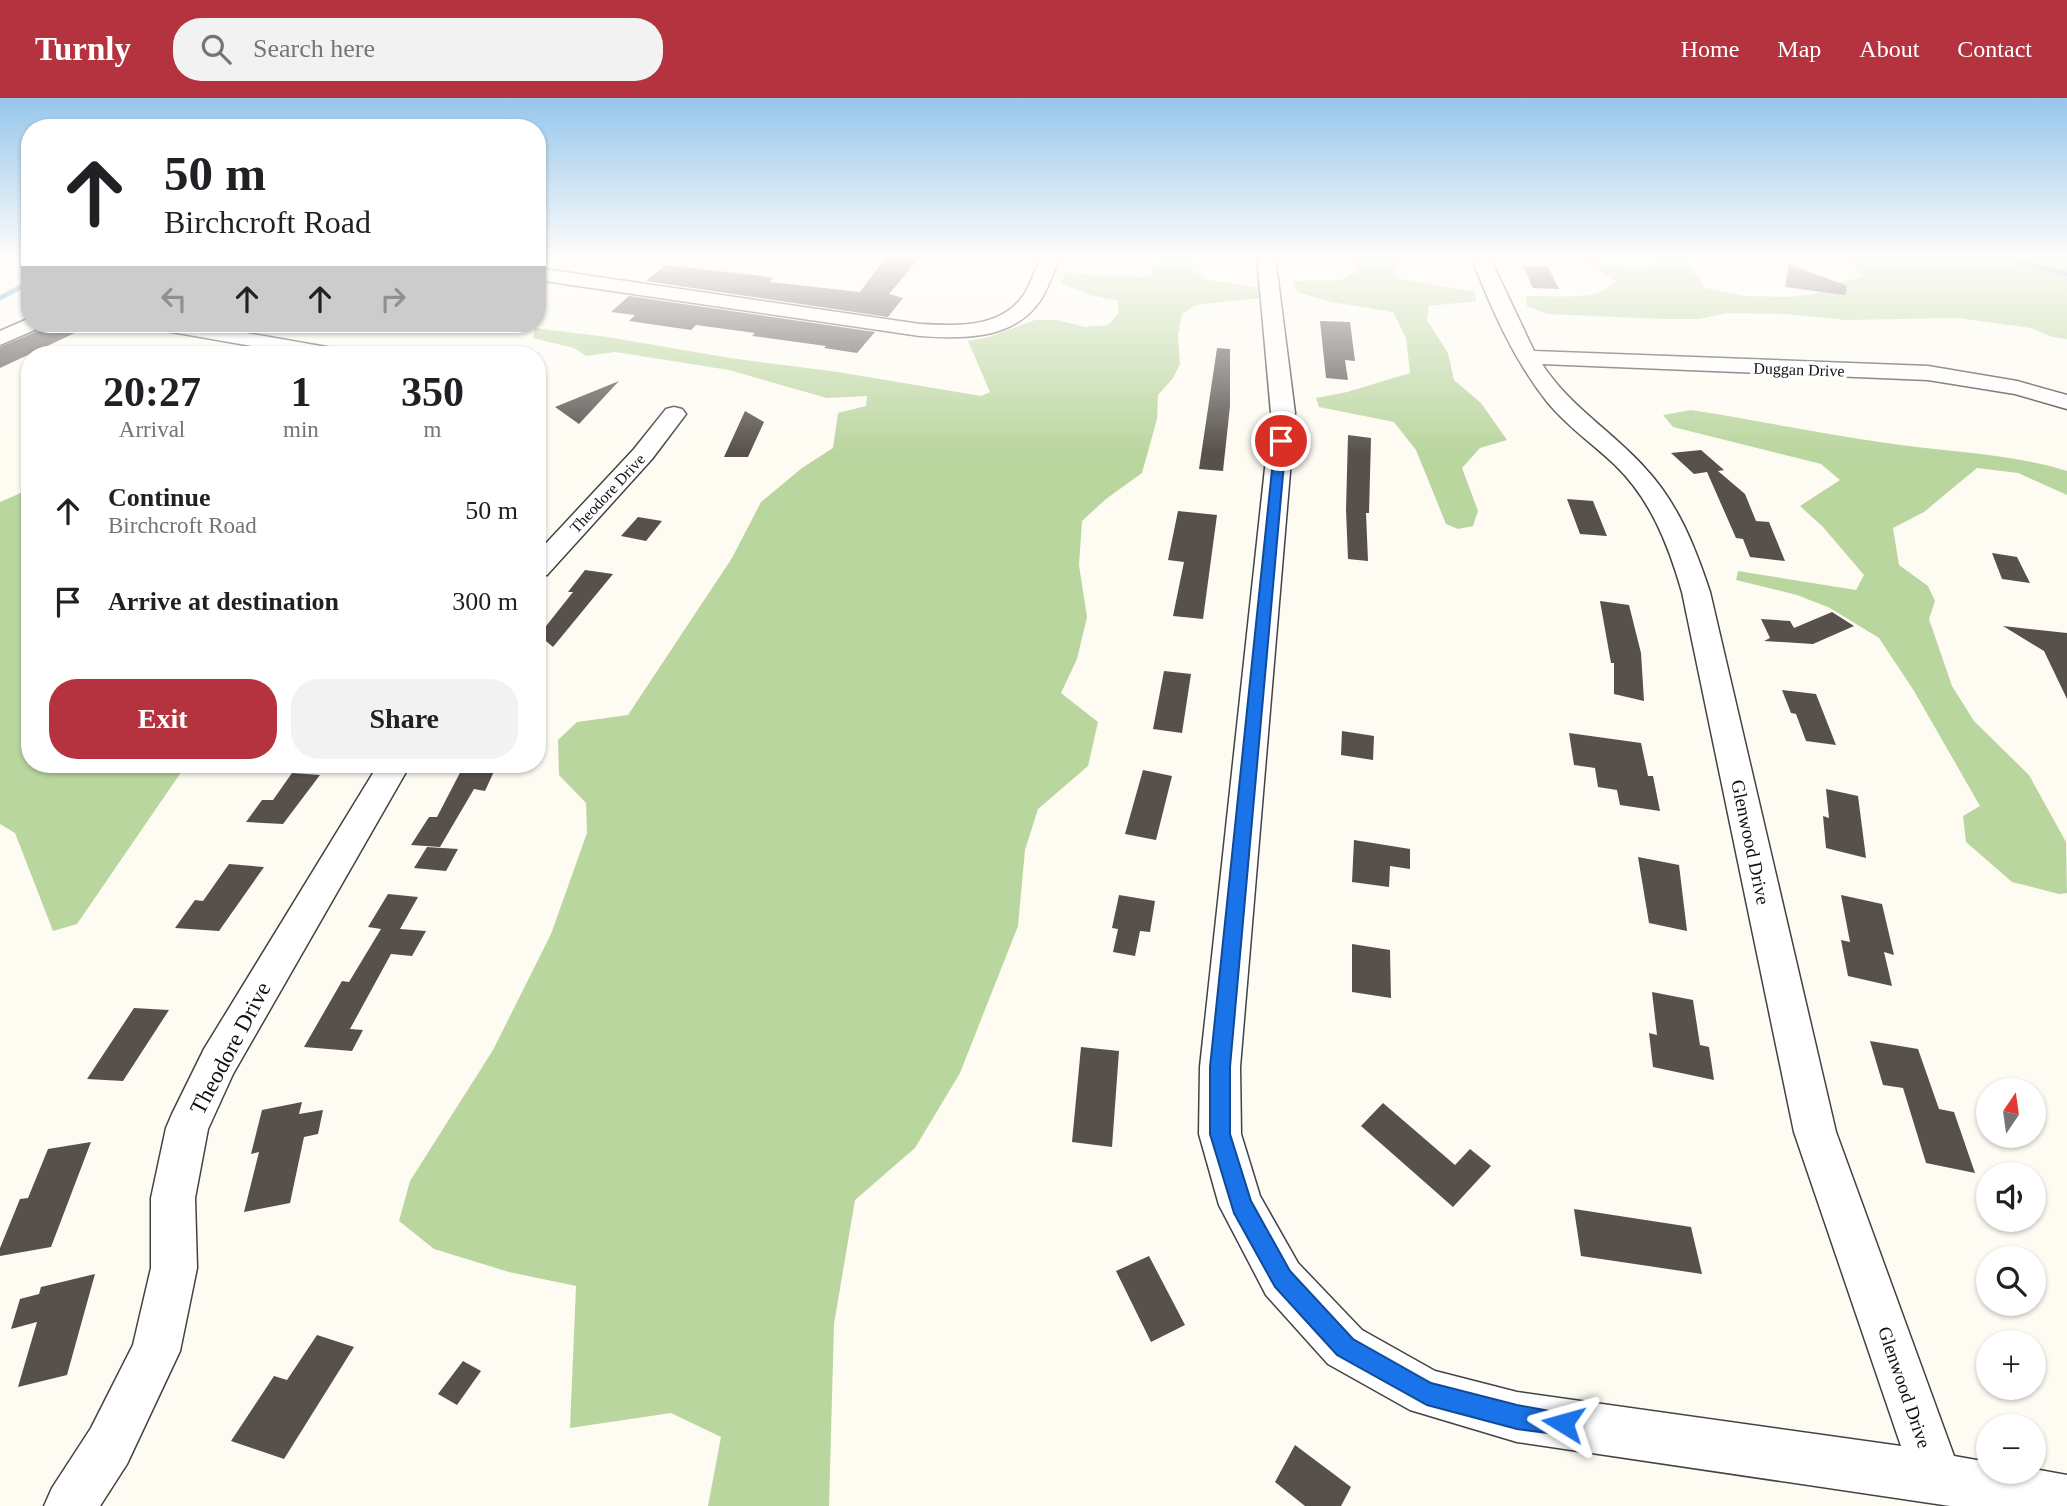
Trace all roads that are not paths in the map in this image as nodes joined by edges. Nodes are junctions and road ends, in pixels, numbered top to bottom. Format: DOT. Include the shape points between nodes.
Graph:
graph roads {
  1 [pos="863,322"];
  2 [pos="1003,322"];
  3 [pos="1273,322"];
  4 [pos="1511,322"];
  5 [pos="21,329"];
  6 [pos="212,333"];
  7 [pos="0,339"];
  8 [pos="286,346"];
  9 [pos="1527,357"];
  10 [pos="2067,402"];
  11 [pos="674,414"];
  12 [pos="546,559"];
  13 [pos="389,773"];
  14 [pos="1937,1478"];
  15 [pos="2067,1501"];
  16 [pos="70,1506"];
  1 -- 2 [label="street" via="956,332"];
  3 -- 14 [label="street" via="1283,414 1220,1067 1220,1134 1241,1205 1282,1279 1345,1347 1427,1393 1517,1417"];
  4 -- 9 [label="street, Glenwood Drive"];
  5 -- 7 [label="street"];
  6 -- 8 [label="street"];
  9 -- 10 [label="street, Duggan Drive" via="1928,373"];
  9 -- 14 [label="street, Glenwood Drive" via="1572,416 1646,483 1678,535 1696,592 1815,1132"];
  11 -- 12 [label="street, Theodore Drive"];
  13 -- 16 [label="street, Theodore Drive" via="219,1062 187,1128 173,1198 174,1268 156,1350 109,1446"];
  14 -- 15 [label="street"];
}
